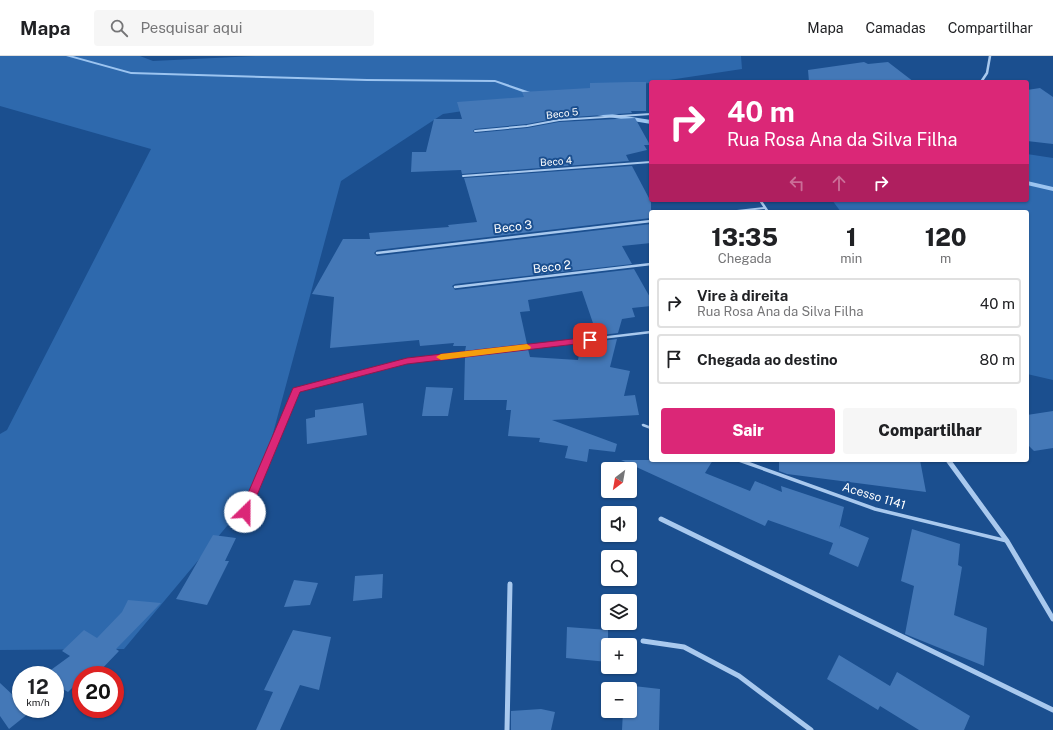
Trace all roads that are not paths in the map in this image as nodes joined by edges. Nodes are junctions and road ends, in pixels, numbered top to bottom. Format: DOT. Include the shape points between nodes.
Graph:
graph roads {
  1 [pos="990,56"];
  2 [pos="983,80"];
  3 [pos="649,114"];
  4 [pos="475,131"];
  5 [pos="649,162"];
  6 [pos="463,176"];
  7 [pos="761,202"];
  8 [pos="765,208"];
  9 [pos="746,210"];
  10 [pos="649,221"];
  11 [pos="377,253"];
  12 [pos="649,264"];
  13 [pos="455,287"];
  14 [pos="649,332"];
  15 [pos="643,425"];
  16 [pos="649,427"];
  17 [pos="745,462"];
  18 [pos="949,462"];
  19 [pos="245,512"];
  20 [pos="661,519"];
  21 [pos="1007,541"];
  22 [pos="510,584"];
  23 [pos="1053,619"];
  24 [pos="643,641"];
  25 [pos="1053,710"];
  26 [pos="507,730"];
  27 [pos="811,730"];
  1 -- 2 [label="street" via="990,64"];
  3 -- 4 [label="lane, Beco 5" via="559,120"];
  5 -- 6 [label="lane, Beco 4"];
  7 -- 8 [label="street"];
  8 -- 9 [label="lane"];
  10 -- 11 [label="lane, Beco 3"];
  12 -- 13 [label="lane, Beco 2"];
  14 -- 19 [label="lane" via="407,361 296,390"];
  15 -- 16 [label="lane"];
  17 -- 21 [label="lane, Acesso 1141" via="875,509"];
  18 -- 21 [label="street"];
  20 -- 25 [label="street"];
  21 -- 23 [label="street"];
  22 -- 26 [label="street"];
  24 -- 27 [label="street" via="684,647 739,676"];
}
